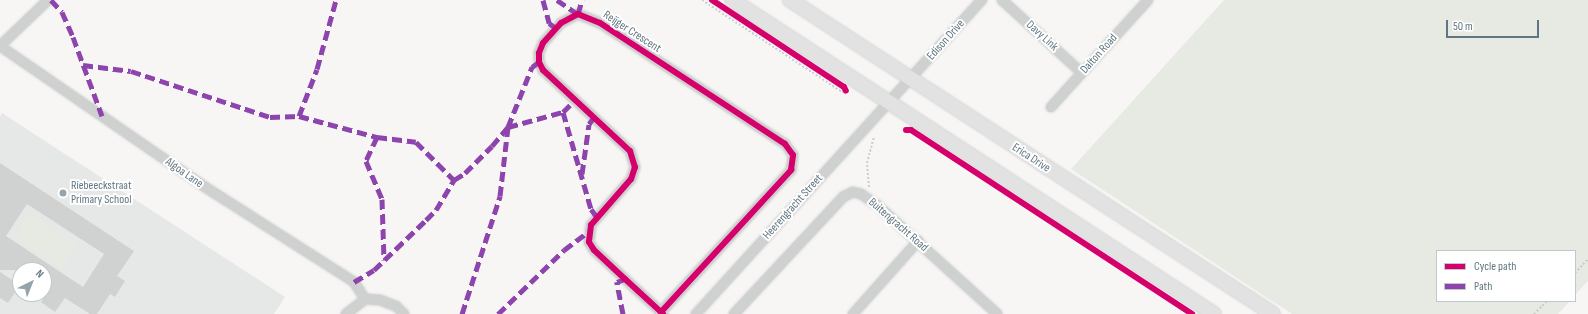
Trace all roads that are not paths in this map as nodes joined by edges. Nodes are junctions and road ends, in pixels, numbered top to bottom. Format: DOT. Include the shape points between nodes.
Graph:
graph roads {
  1 [pos="48,0"];
  2 [pos="732,0"];
  3 [pos="790,0"];
  4 [pos="982,0"];
  5 [pos="1002,0"];
  6 [pos="1148,0"];
  7 [pos="0,46"];
  8 [pos="1082,73"];
  9 [pos="910,79"];
  10 [pos="890,101"];
  11 [pos="1051,107"];
  12 [pos="918,241"];
  13 [pos="365,300"];
  14 [pos="662,313"];
  15 [pos="346,314"];
  16 [pos="404,314"];
  17 [pos="696,314"];
  18 [pos="734,314"];
  19 [pos="853,314"];
  20 [pos="997,314"];
  21 [pos="1214,314"];
  22 [pos="1272,314"];
  1 -- 7 [label="street"];
  2 -- 10 [label="main road"];
  3 -- 9 [label="main road, Erica Drive"];
  4 -- 9 [label="street, Edison Drive"];
  5 -- 8 [label="street, Davy Link"];
  6 -- 8 [label="street, Dalton Road"];
  7 -- 13 [label="street, Algoa Lane" via="205,187 354,282"];
  8 -- 11 [label="street, Dalton Road"];
  9 -- 10 [label="street, Edison Drive"];
  9 -- 22 [label="main road, Erica Drive"];
  10 -- 17 [label="street, Heerengracht Street"];
  10 -- 21 [label="main road"];
  12 -- 18 [label="street, Buitengracht Road" via="869,199 853,192 843,197"];
  12 -- 19 [label="street"];
  12 -- 20 [label="street, Buitengracht Road"];
  13 -- 15 [label="street"];
  13 -- 16 [label="street" via="380,300 396,306"];
  14 -- 14 [label="street, Reijger Crescent" via="791,170 793,155 788,147 778,140 600,23 578,14 561,23 543,43 539,62 543,70 633,156 635,167 631,179 591,225 588,238 594,250"];
}
